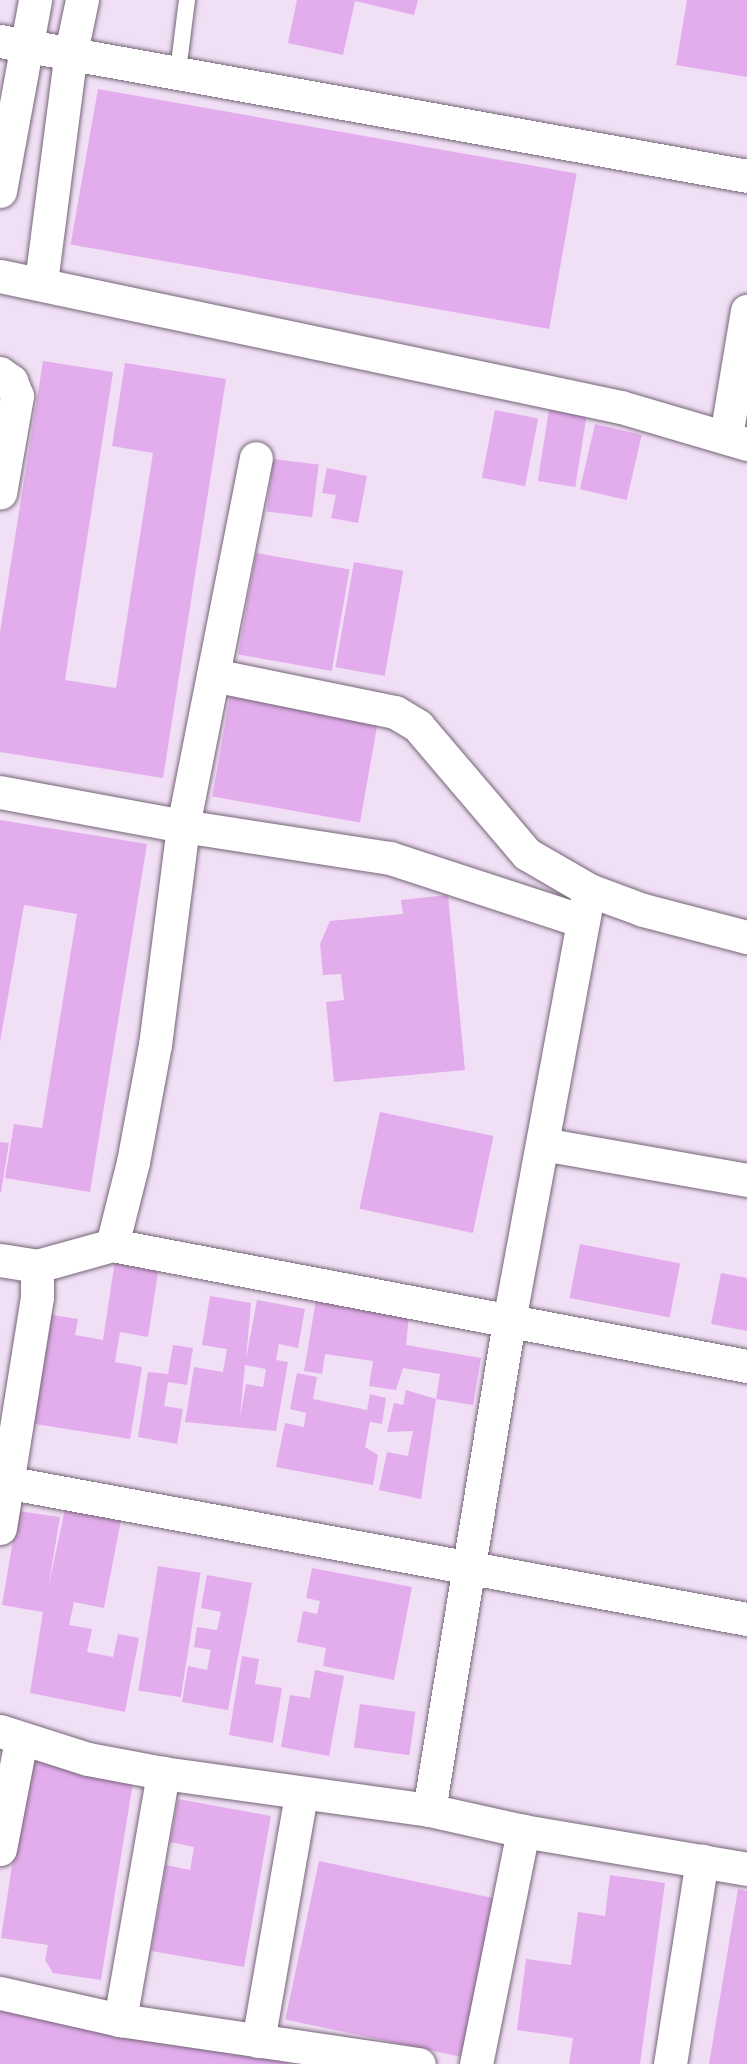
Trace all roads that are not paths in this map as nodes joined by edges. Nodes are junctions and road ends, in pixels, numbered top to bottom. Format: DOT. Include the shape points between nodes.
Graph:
graph roads {
  1 [pos="35,0"];
  2 [pos="82,0"];
  3 [pos="187,0"];
  4 [pos="13,43"];
  5 [pos="71,52"];
  6 [pos="178,71"];
  7 [pos="747,176"];
  8 [pos="0,191"];
  9 [pos="0,276"];
  10 [pos="41,282"];
  11 [pos="747,311"];
  12 [pos="0,373"];
  13 [pos="736,440"];
  14 [pos="256,458"];
  15 [pos="0,493"];
  16 [pos="213,675"];
  17 [pos="0,792"];
  18 [pos="183,826"];
  19 [pos="586,905"];
  20 [pos="747,938"];
  21 [pos="543,1144"];
  22 [pos="747,1180"];
  23 [pos="112,1245"];
  24 [pos="0,1260"];
  25 [pos="38,1266"];
  26 [pos="509,1320"];
  27 [pos="747,1366"];
  28 [pos="4,1482"];
  29 [pos="0,1528"];
  30 [pos="472,1565"];
  31 [pos="747,1619"];
  32 [pos="10,1736"];
  33 [pos="163,1773"];
  34 [pos="302,1796"];
  35 [pos="429,1810"];
  36 [pos="523,1831"];
  37 [pos="0,1850"];
  38 [pos="702,1860"];
  39 [pos="747,1869"];
  40 [pos="0,1993"];
  41 [pos="120,2020"];
  42 [pos="258,2041"];
  43 [pos="386,2062"];
  44 [pos="419,2064"];
  45 [pos="476,2064"];
  46 [pos="670,2064"];
  1 -- 4 [label="street"];
  2 -- 5 [label="street"];
  3 -- 6 [label="lane"];
  4 -- 5 [label="street"];
  4 -- 8 [label="street"];
  5 -- 6 [label="street"];
  5 -- 10 [label="street"];
  6 -- 7 [label="street"];
  9 -- 10 [label="street"];
  10 -- 13 [label="street" via="621,407"];
  11 -- 13 [label="street"];
  12 -- 15 [label="street" via="11,381 17,396"];
  14 -- 16 [label="street"];
  16 -- 18 [label="street"];
  16 -- 19 [label="street" via="395,712 418,726 527,854"];
  17 -- 18 [label="street"];
  18 -- 19 [label="street" via="390,858"];
  18 -- 23 [label="street" via="155,1045 133,1162"];
  19 -- 20 [label="street" via="643,910"];
  19 -- 21 [label="street"];
  21 -- 22 [label="street"];
  21 -- 26 [label="street"];
  23 -- 25 [label="street"];
  23 -- 26 [label="street"];
  24 -- 25 [label="street"];
  25 -- 28 [label="street" via="38,1297"];
  26 -- 27 [label="street"];
  26 -- 30 [label="street"];
  28 -- 29 [label="street"];
  28 -- 30 [label="street"];
  30 -- 31 [label="street"];
  30 -- 35 [label="street"];
  32 -- 33 [label="street" via="88,1759"];
  32 -- 37 [label="street"];
  33 -- 34 [label="street"];
  33 -- 41 [label="street"];
  34 -- 35 [label="street"];
  34 -- 42 [label="street"];
  35 -- 36 [label="street"];
  36 -- 38 [label="street"];
  36 -- 45 [label="street"];
  38 -- 39 [label="street"];
  38 -- 46 [label="street"];
  40 -- 41 [label="street"];
  41 -- 42 [label="street"];
  42 -- 43 [label="street"];
  43 -- 44 [label="street"];
}
